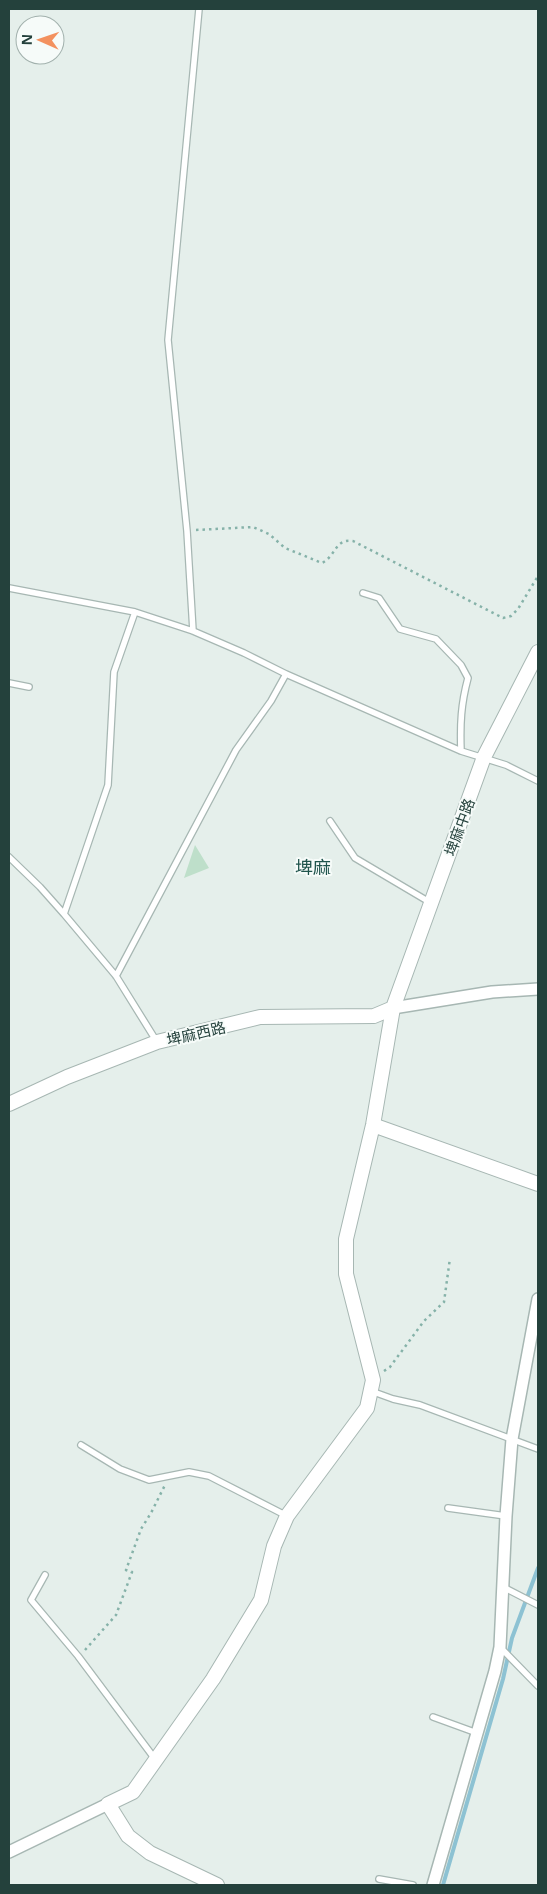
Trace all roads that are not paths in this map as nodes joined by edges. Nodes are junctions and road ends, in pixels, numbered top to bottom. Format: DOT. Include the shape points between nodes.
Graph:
graph roads {
  1 [pos="199,9"];
  2 [pos="9,588"];
  3 [pos="363,593"];
  4 [pos="135,612"];
  5 [pos="193,631"];
  6 [pos="538,652"];
  7 [pos="286,674"];
  8 [pos="9,683"];
  9 [pos="29,687"];
  10 [pos="461,751"];
  11 [pos="484,757"];
  12 [pos="538,781"];
  13 [pos="330,821"];
  14 [pos="9,857"];
  15 [pos="431,903"];
  16 [pos="64,914"];
  17 [pos="116,976"];
  18 [pos="538,989"];
  19 [pos="393,1008"];
  20 [pos="157,1042"];
  21 [pos="9,1104"];
  22 [pos="373,1125"];
  23 [pos="538,1184"];
  24 [pos="538,1299"];
  25 [pos="372,1385"];
  26 [pos="512,1439"];
  27 [pos="81,1445"];
  28 [pos="538,1449"];
  29 [pos="448,1508"];
  30 [pos="287,1516"];
  31 [pos="506,1516"];
  32 [pos="45,1575"];
  33 [pos="503,1587"];
  34 [pos="538,1605"];
  35 [pos="500,1646"];
  36 [pos="538,1686"];
  37 [pos="433,1717"];
  38 [pos="478,1733"];
  39 [pos="156,1761"];
  40 [pos="108,1804"];
  41 [pos="9,1852"];
  42 [pos="379,1879"];
  43 [pos="216,1885"];
  44 [pos="413,1885"];
  45 [pos="433,1885"];
  1 -- 5 [label="lane" via="168,340 187,531"];
  2 -- 4 [label="lane"];
  3 -- 10 [label="lane" via="379,598 400,629 436,639 461,665 468,678 462,704"];
  4 -- 5 [label="lane"];
  4 -- 16 [label="lane" via="114,672 108,784"];
  5 -- 7 [label="lane"];
  6 -- 11 [label="street, 埤麻中路"];
  7 -- 10 [label="lane"];
  7 -- 17 [label="lane" via="271,702 236,750"];
  8 -- 9 [label="lane"];
  10 -- 11 [label="lane"];
  11 -- 12 [label="lane"];
  11 -- 15 [label="street, 埤麻中路"];
  13 -- 15 [label="lane" via="355,858"];
  14 -- 16 [label="lane"];
  15 -- 19 [label="street, 埤麻中路"];
  16 -- 17 [label="lane"];
  17 -- 20 [label="lane"];
  18 -- 19 [label="street" via="492,992"];
  19 -- 20 [label="street, 埤麻西路" via="374,1016 260,1017"];
  19 -- 22 [label="street, 埤麻中路"];
  20 -- 21 [label="street, 埤麻西路"];
  22 -- 23 [label="street"];
  22 -- 25 [label="street, 埤麻中路" via="346,1239 346,1274"];
  24 -- 26 [label="street"];
  25 -- 26 [label="lane" via="393,1399 420,1405"];
  25 -- 30 [label="street" via="367,1408"];
  26 -- 28 [label="lane"];
  26 -- 31 [label="street"];
  27 -- 30 [label="lane" via="120,1469 148,1480 189,1472 209,1476"];
  29 -- 31 [label="lane"];
  30 -- 39 [label="street" via="274,1546 261,1600 213,1679"];
  31 -- 33 [label="street"];
  32 -- 39 [label="lane" via="31,1600 78,1656"];
  33 -- 34 [label="lane"];
  33 -- 35 [label="street"];
  35 -- 36 [label="lane"];
  35 -- 38 [label="street"];
  37 -- 38 [label="lane"];
  38 -- 45 [label="street"];
  39 -- 40 [label="street" via="133,1792"];
  40 -- 41 [label="street"];
  40 -- 43 [label="street" via="128,1836 150,1853"];
  42 -- 44 [label="lane"];
}
